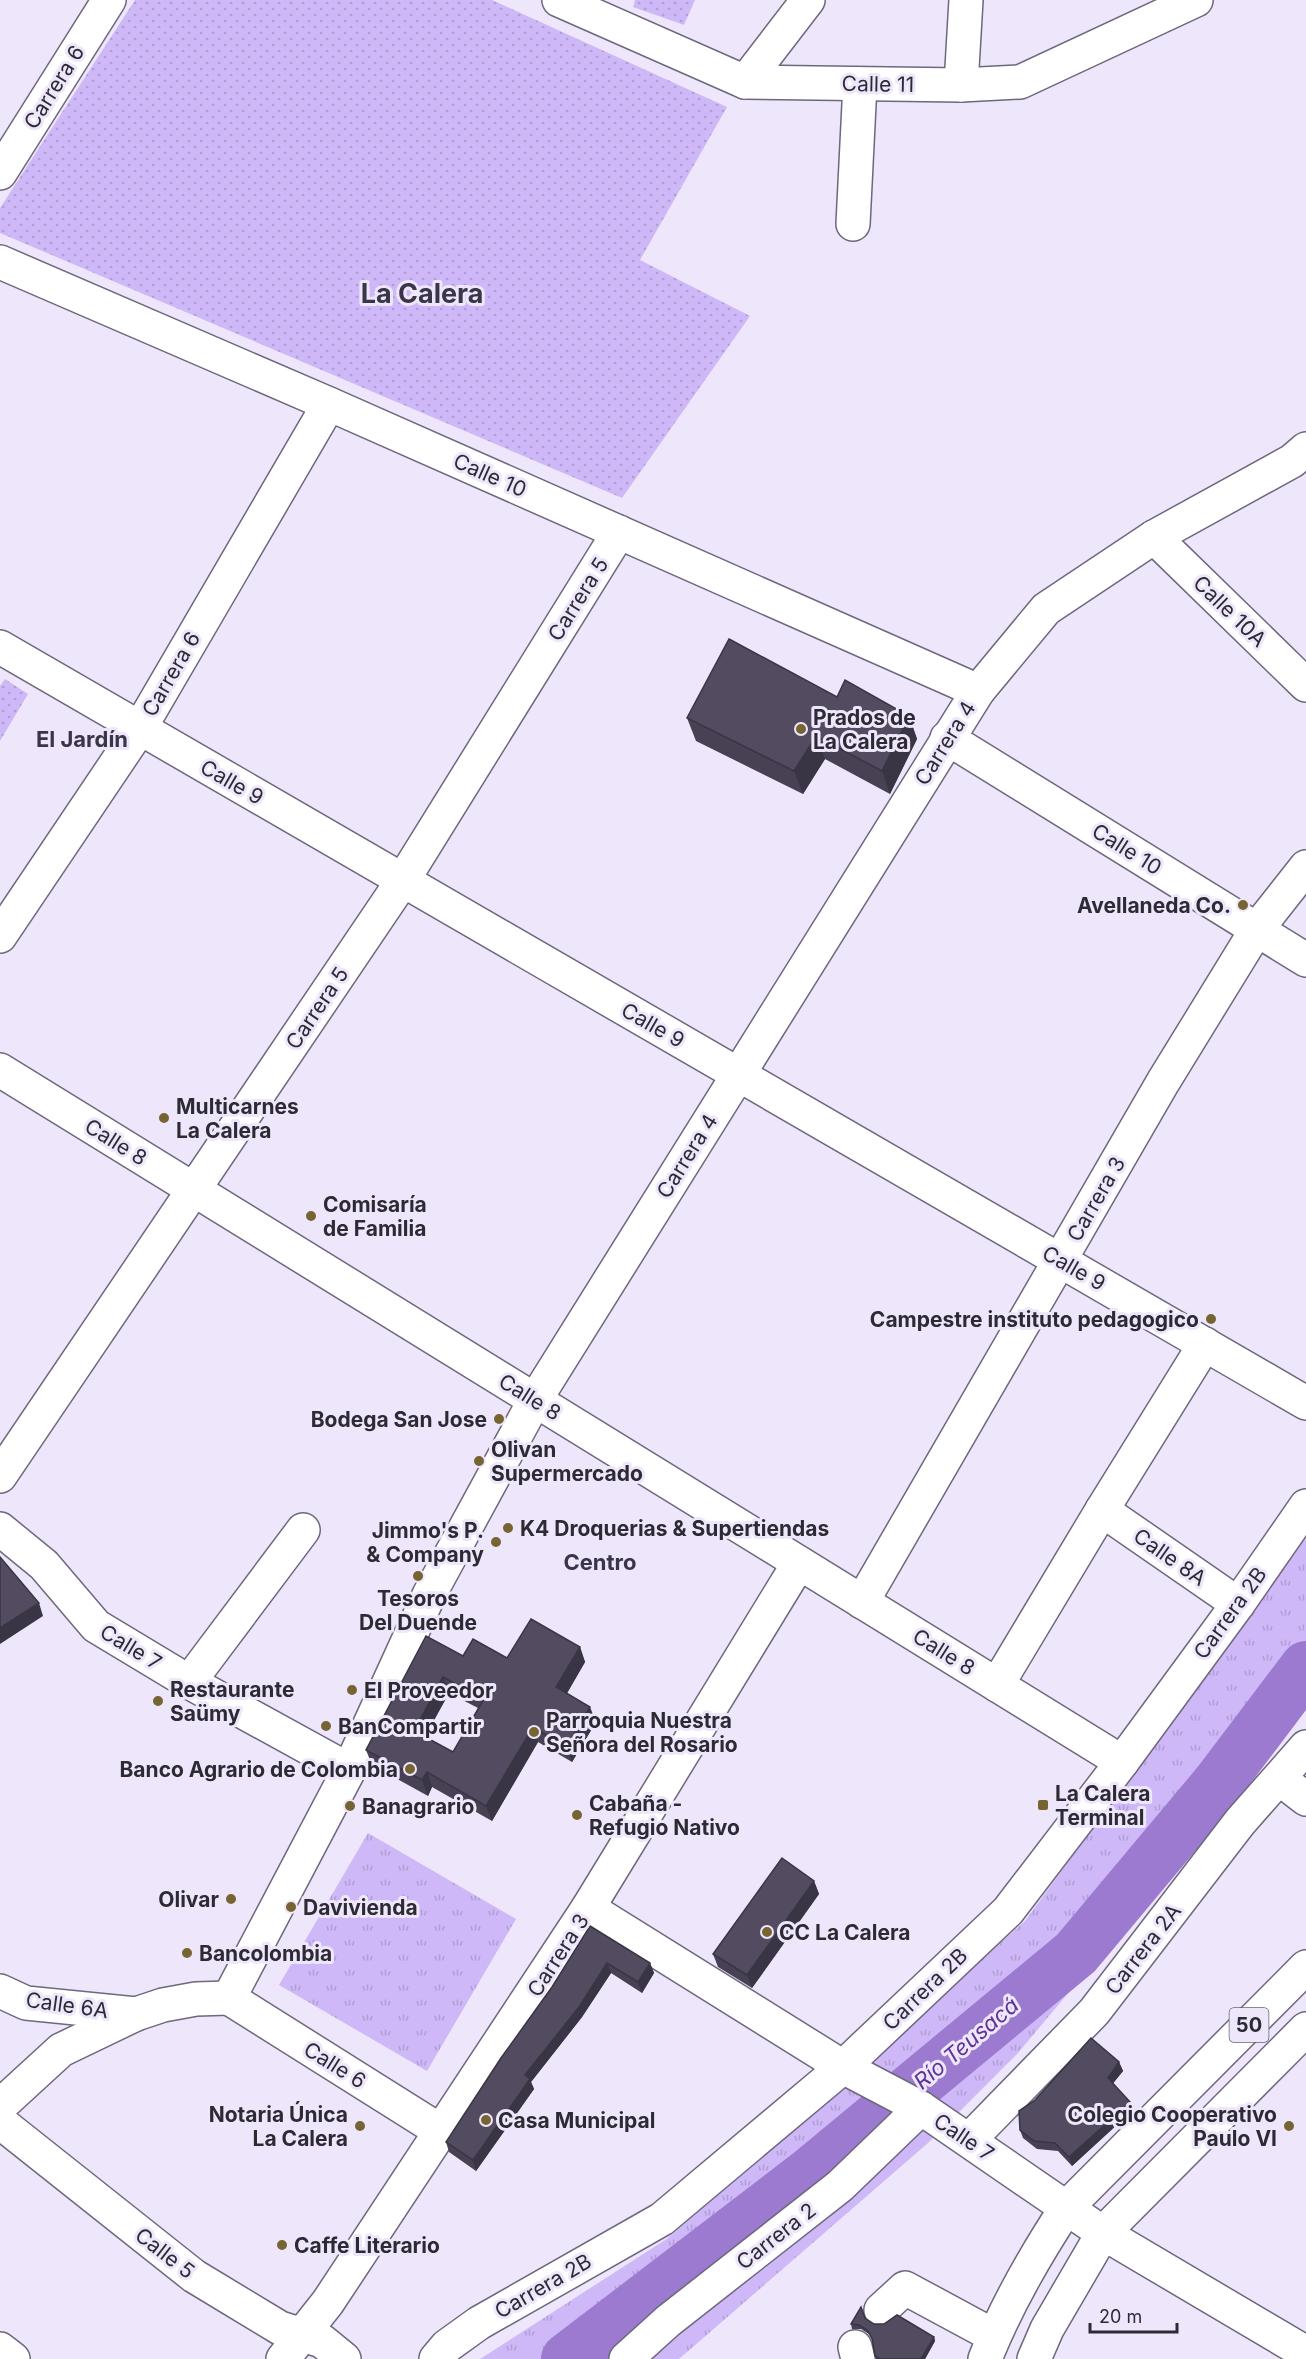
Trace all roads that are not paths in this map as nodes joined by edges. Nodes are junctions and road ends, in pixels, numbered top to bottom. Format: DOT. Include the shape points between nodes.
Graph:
graph roads {
  1 [pos="109,0"];
  2 [pos="559,0"];
  3 [pos="808,0"];
  4 [pos="966,0"];
  5 [pos="1196,0"];
  6 [pos="745,82"];
  7 [pos="860,84"];
  8 [pos="961,85"];
  9 [pos="0,173"];
  10 [pos="853,224"];
  11 [pos="0,262"];
  12 [pos="329,404"];
  13 [pos="1301,461"];
  14 [pos="619,532"];
  15 [pos="1154,537"];
  16 [pos="0,647"];
  17 [pos="1306,685"];
  18 [pos="978,691"];
  19 [pos="140,728"];
  20 [pos="947,738"];
  21 [pos="1306,867"];
  22 [pos="403,880"];
  23 [pos="1257,929"];
  24 [pos="0,936"];
  25 [pos="1306,960"];
  26 [pos="0,1070"];
  27 [pos="738,1074"];
  28 [pos="195,1190"];
  29 [pos="1061,1261"];
  30 [pos="1205,1344"];
  31 [pos="535,1400"];
  32 [pos="1306,1403"];
  33 [pos="0,1476"];
  34 [pos="1306,1506"];
  35 [pos="1101,1510"];
  36 [pos="0,1529"];
  37 [pos="303,1530"];
  38 [pos="799,1563"];
  39 [pos="862,1602"];
  40 [pos="1238,1604"];
  41 [pos="189,1682"];
  42 [pos="997,1685"];
  43 [pos="1306,1747"];
  44 [pos="1122,1762"];
  45 [pos="348,1770"];
  46 [pos="1280,1779"];
  47 [pos="1306,1799"];
  48 [pos="588,1908"];
  49 [pos="1306,1967"];
  50 [pos="0,1991"];
  51 [pos="229,1998"];
  52 [pos="136,2014"];
  53 [pos="1306,2029"];
  54 [pos="843,2067"];
  55 [pos="0,2106"];
  56 [pos="921,2108"];
  57 [pos="0,2122"];
  58 [pos="442,2132"];
  59 [pos="969,2140"];
  60 [pos="1068,2207"];
  61 [pos="1103,2233"];
  62 [pos="881,2310"];
  63 [pos="990,2348"];
  64 [pos="0,2349"];
  65 [pos="292,2351"];
  66 [pos="1306,2353"];
  67 [pos="13,2359"];
  68 [pos="344,2359"];
  69 [pos="436,2359"];
  70 [pos="626,2359"];
  71 [pos="1034,2359"];
  1 -- 9 [label="street, Carrera 6"];
  2 -- 6 [label="street, Calle 11"];
  3 -- 6 [label="street"];
  4 -- 8 [label="street"];
  5 -- 8 [label="street, Calle 11" via="1020,82"];
  6 -- 7 [label="street, Calle 11"];
  7 -- 8 [label="street, Calle 11"];
  7 -- 10 [label="street"];
  11 -- 12 [label="street, Calle 10"];
  12 -- 14 [label="street, Calle 10"];
  12 -- 19 [label="street, Carrera 6"];
  13 -- 15 [label="street, Carrera 4"];
  14 -- 18 [label="street, Calle 10"];
  14 -- 22 [label="street, Carrera 5"];
  15 -- 17 [label="street, Calle 10A"];
  15 -- 18 [label="street, Carrera 4" via="1046,609"];
  16 -- 19 [label="street, Calle 9"];
  18 -- 20 [label="street, Carrera 4"];
  19 -- 22 [label="street, Calle 9"];
  19 -- 24 [label="street, Carrera 6"];
  20 -- 23 [label="street, Calle 10"];
  20 -- 27 [label="street, Carrera 4"];
  21 -- 23 [label="street, Carrera 3"];
  22 -- 27 [label="street, Calle 9"];
  22 -- 28 [label="street, Carrera 5"];
  23 -- 25 [label="street, Calle 10"];
  23 -- 29 [label="street, Carrera 3" via="1163,1082"];
  26 -- 28 [label="street, Calle 8"];
  27 -- 29 [label="street, Calle 9"];
  27 -- 31 [label="street, Carrera 4"];
  28 -- 31 [label="street, Calle 8"];
  28 -- 33 [label="street, Carrera 5"];
  29 -- 30 [label="street, Calle 9"];
  29 -- 39 [label="street, Carrera 3"];
  30 -- 32 [label="street, Calle 9"];
  30 -- 35 [label="street"];
  31 -- 38 [label="street, Calle 8"];
  31 -- 45 [label="street, Carrera 4" via="429,1595"];
  34 -- 40 [label="street, Carrera 2B"];
  35 -- 40 [label="street, Calle 8A"];
  35 -- 42 [label="street"];
  36 -- 41 [label="street, Calle 7" via="44,1565 96,1626"];
  37 -- 41 [label="street"];
  38 -- 39 [label="street, Calle 8"];
  38 -- 48 [label="street, Carrera 3"];
  39 -- 42 [label="street, Calle 8"];
  40 -- 44 [label="street, Carrera 2B"];
  41 -- 45 [label="street, Calle 7"];
  42 -- 44 [label="street, Calle 8"];
  43 -- 46 [label="street, Carrera 2A"];
  44 -- 54 [label="street, Carrera 2B" via="1008,1911"];
  45 -- 51 [label="street, Carrera 4"];
  46 -- 47 [label="street"];
  46 -- 59 [label="street, Carrera 2A" via="1240,1822 1094,2012"];
  48 -- 54 [label="street, Calle 7"];
  48 -- 58 [label="street, Carrera 3"];
  49 -- 60 [label="street, 50"];
  50 -- 52 [label="street, Calle 6A" via="26,2003"];
  51 -- 52 [label="street" via="196,1999"];
  51 -- 58 [label="street, Calle 6"];
  52 -- 55 [label="street" via="61,2050"];
  53 -- 61 [label="street, 50"];
  54 -- 56 [label="street, Calle 7"];
  54 -- 69 [label="street, Carrera 2B" via="662,2219 479,2323"];
  56 -- 59 [label="street, Calle 7"];
  56 -- 70 [label="street, Carrera 2" via="840,2186 668,2321"];
  57 -- 65 [label="street, Calle 5" via="194,2276 279,2328"];
  58 -- 65 [label="street, Carrera 3"];
  59 -- 60 [label="street, Calle 7"];
  60 -- 61 [label="street, Calle 7"];
  60 -- 63 [label="street, 50" via="1050,2233"];
  61 -- 66 [label="street, Calle 7"];
  61 -- 71 [label="street, 50" via="1047,2329"];
  62 -- 63 [label="street" via="905,2288"];
  64 -- 67 [label="street"];
  65 -- 68 [label="street, Calle 5" via="322,2341"];
}
